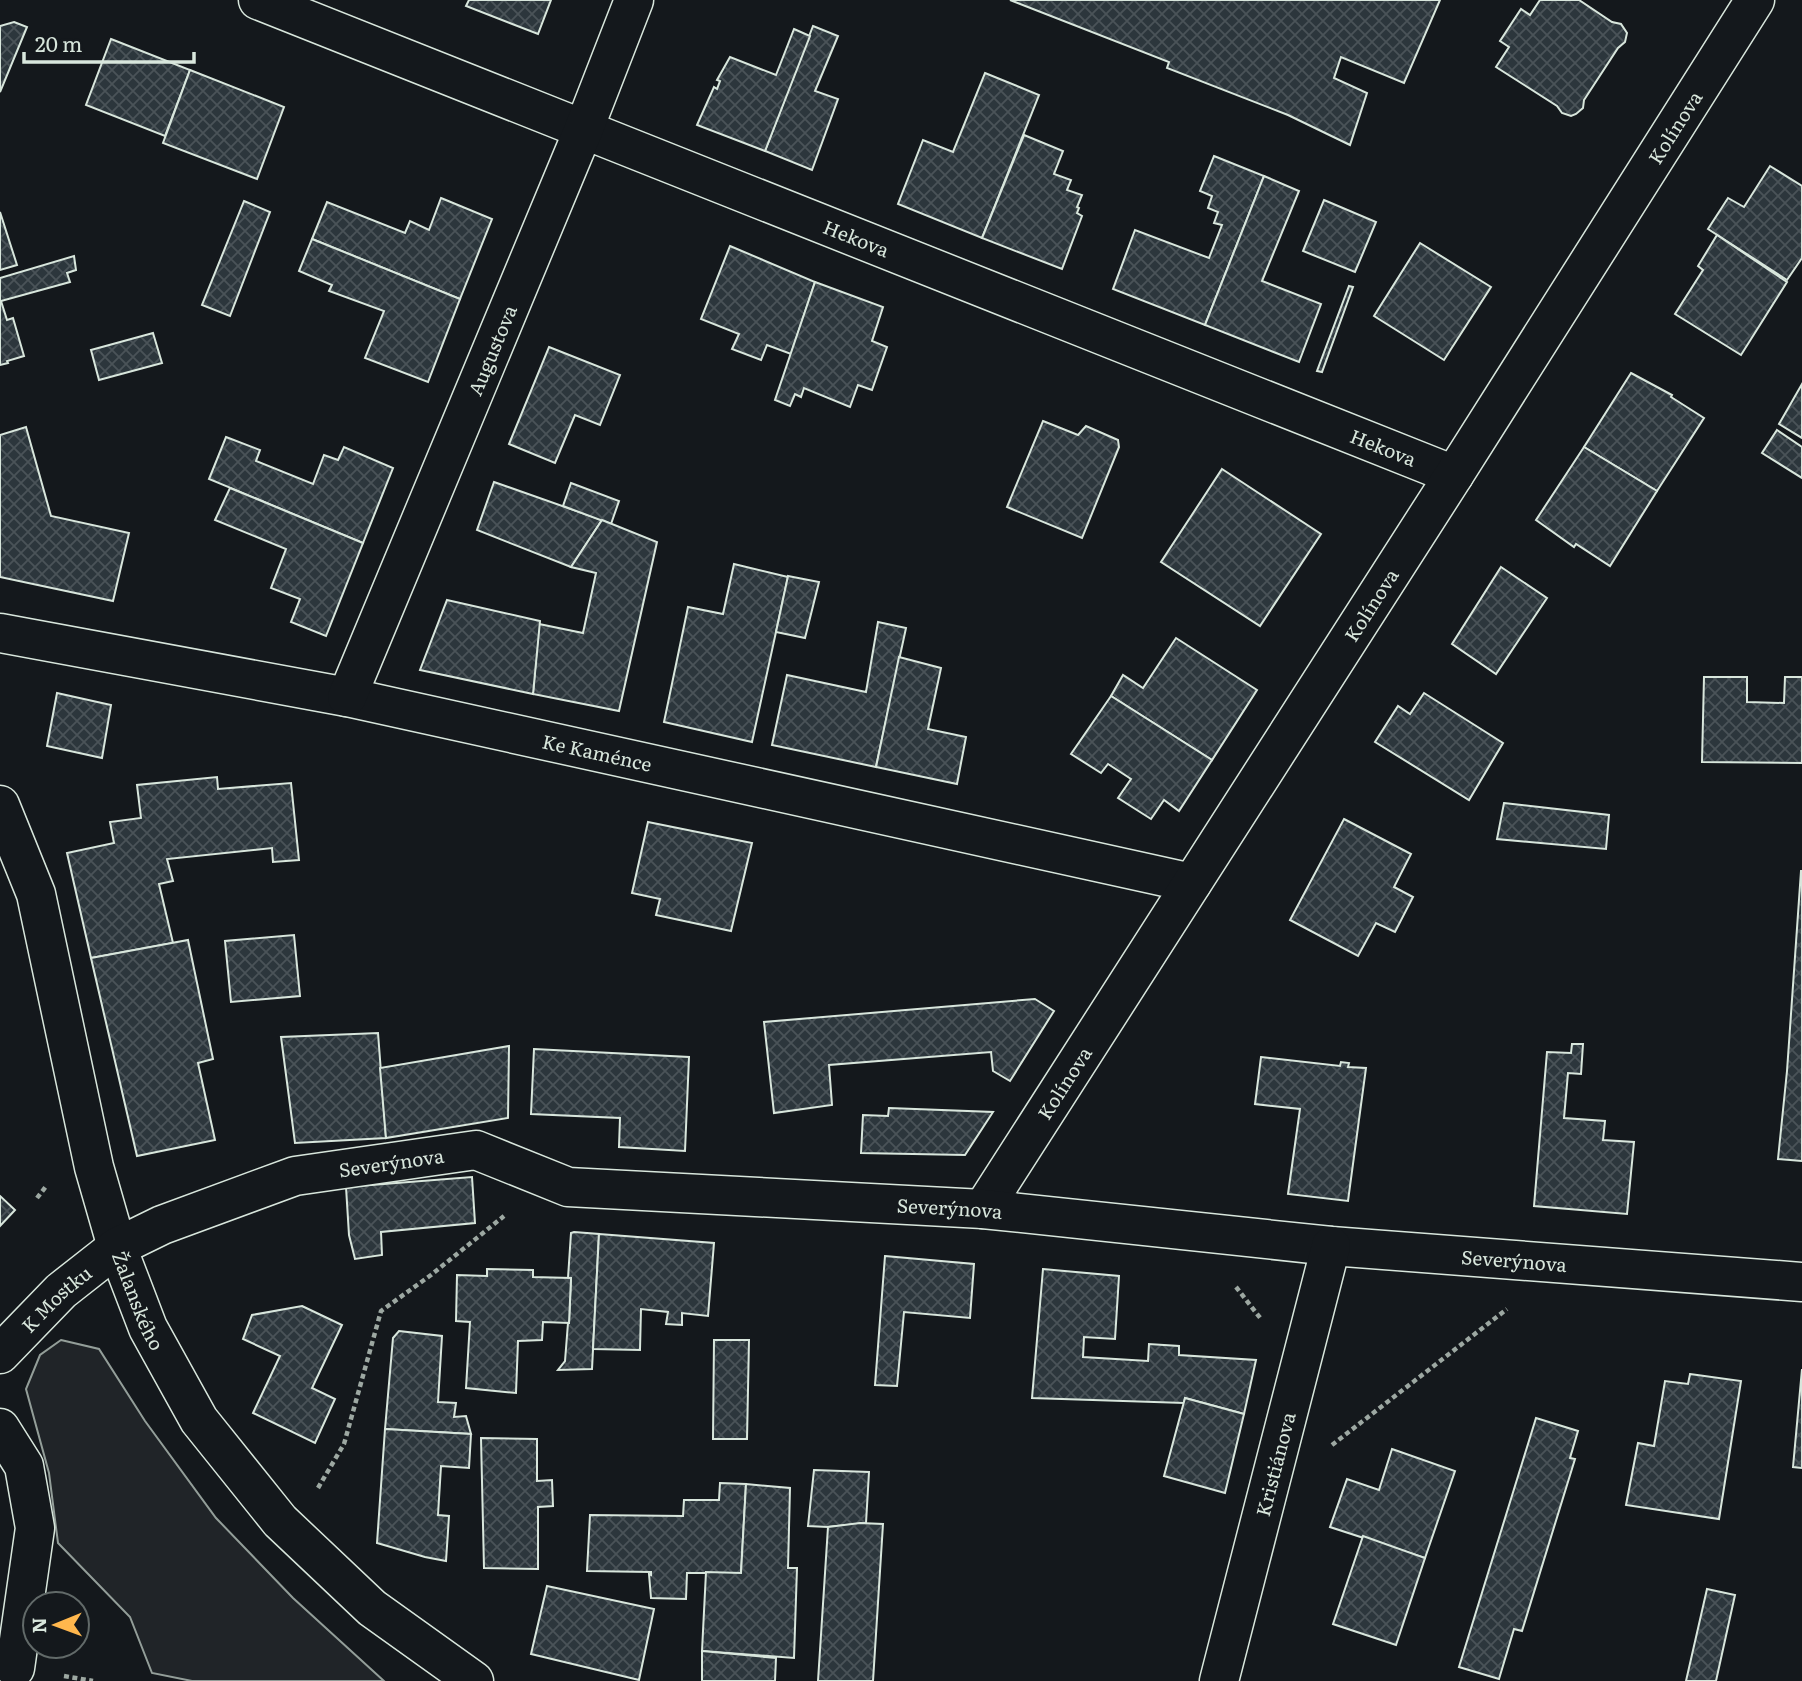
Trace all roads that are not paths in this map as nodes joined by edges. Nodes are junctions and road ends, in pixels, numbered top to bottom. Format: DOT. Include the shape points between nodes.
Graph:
graph roads {
  1 [pos="258,0"];
  2 [pos="634,0"];
  3 [pos="1755,0"];
  4 [pos="583,131"];
  5 [pos="1454,475"];
  6 [pos="0,634"];
  7 [pos="347,697"];
  8 [pos="0,804"];
  9 [pos="1192,883"];
  10 [pos="983,1209"];
  11 [pos="1331,1246"];
  12 [pos="117,1247"];
  13 [pos="1802,1282"];
  14 [pos="0,1354"];
  15 [pos="0,1428"];
  16 [pos="15,1668"];
  17 [pos="474,1681"];
  18 [pos="1219,1681"];
  1 -- 4 [label="street, Hekova"];
  2 -- 4 [label="street, Augustova"];
  3 -- 5 [label="street, Kolínova"];
  4 -- 5 [label="street, Hekova"];
  4 -- 7 [label="street, Augustova"];
  5 -- 9 [label="street, Kolínova"];
  6 -- 7 [label="street, Ke Kaménce"];
  7 -- 9 [label="street, Ke Kaménce"];
  8 -- 12 [label="street, Žalanského" via="36,894 94,1167"];
  9 -- 10 [label="street, Kolínova"];
  10 -- 11 [label="street, Severýnova"];
  10 -- 12 [label="street, Severýnova" via="568,1187 476,1150 295,1175 162,1225"];
  11 -- 13 [label="street, Severýnova"];
  11 -- 18 [label="street, Kristiánova"];
  12 -- 14 [label="street, K Mostku" via="61,1291"];
  12 -- 17 [label="street, Žalanského" via="148,1328 199,1420 280,1521 372,1608"];
  15 -- 16 [label="street" via="24,1466 35,1528"];
}
